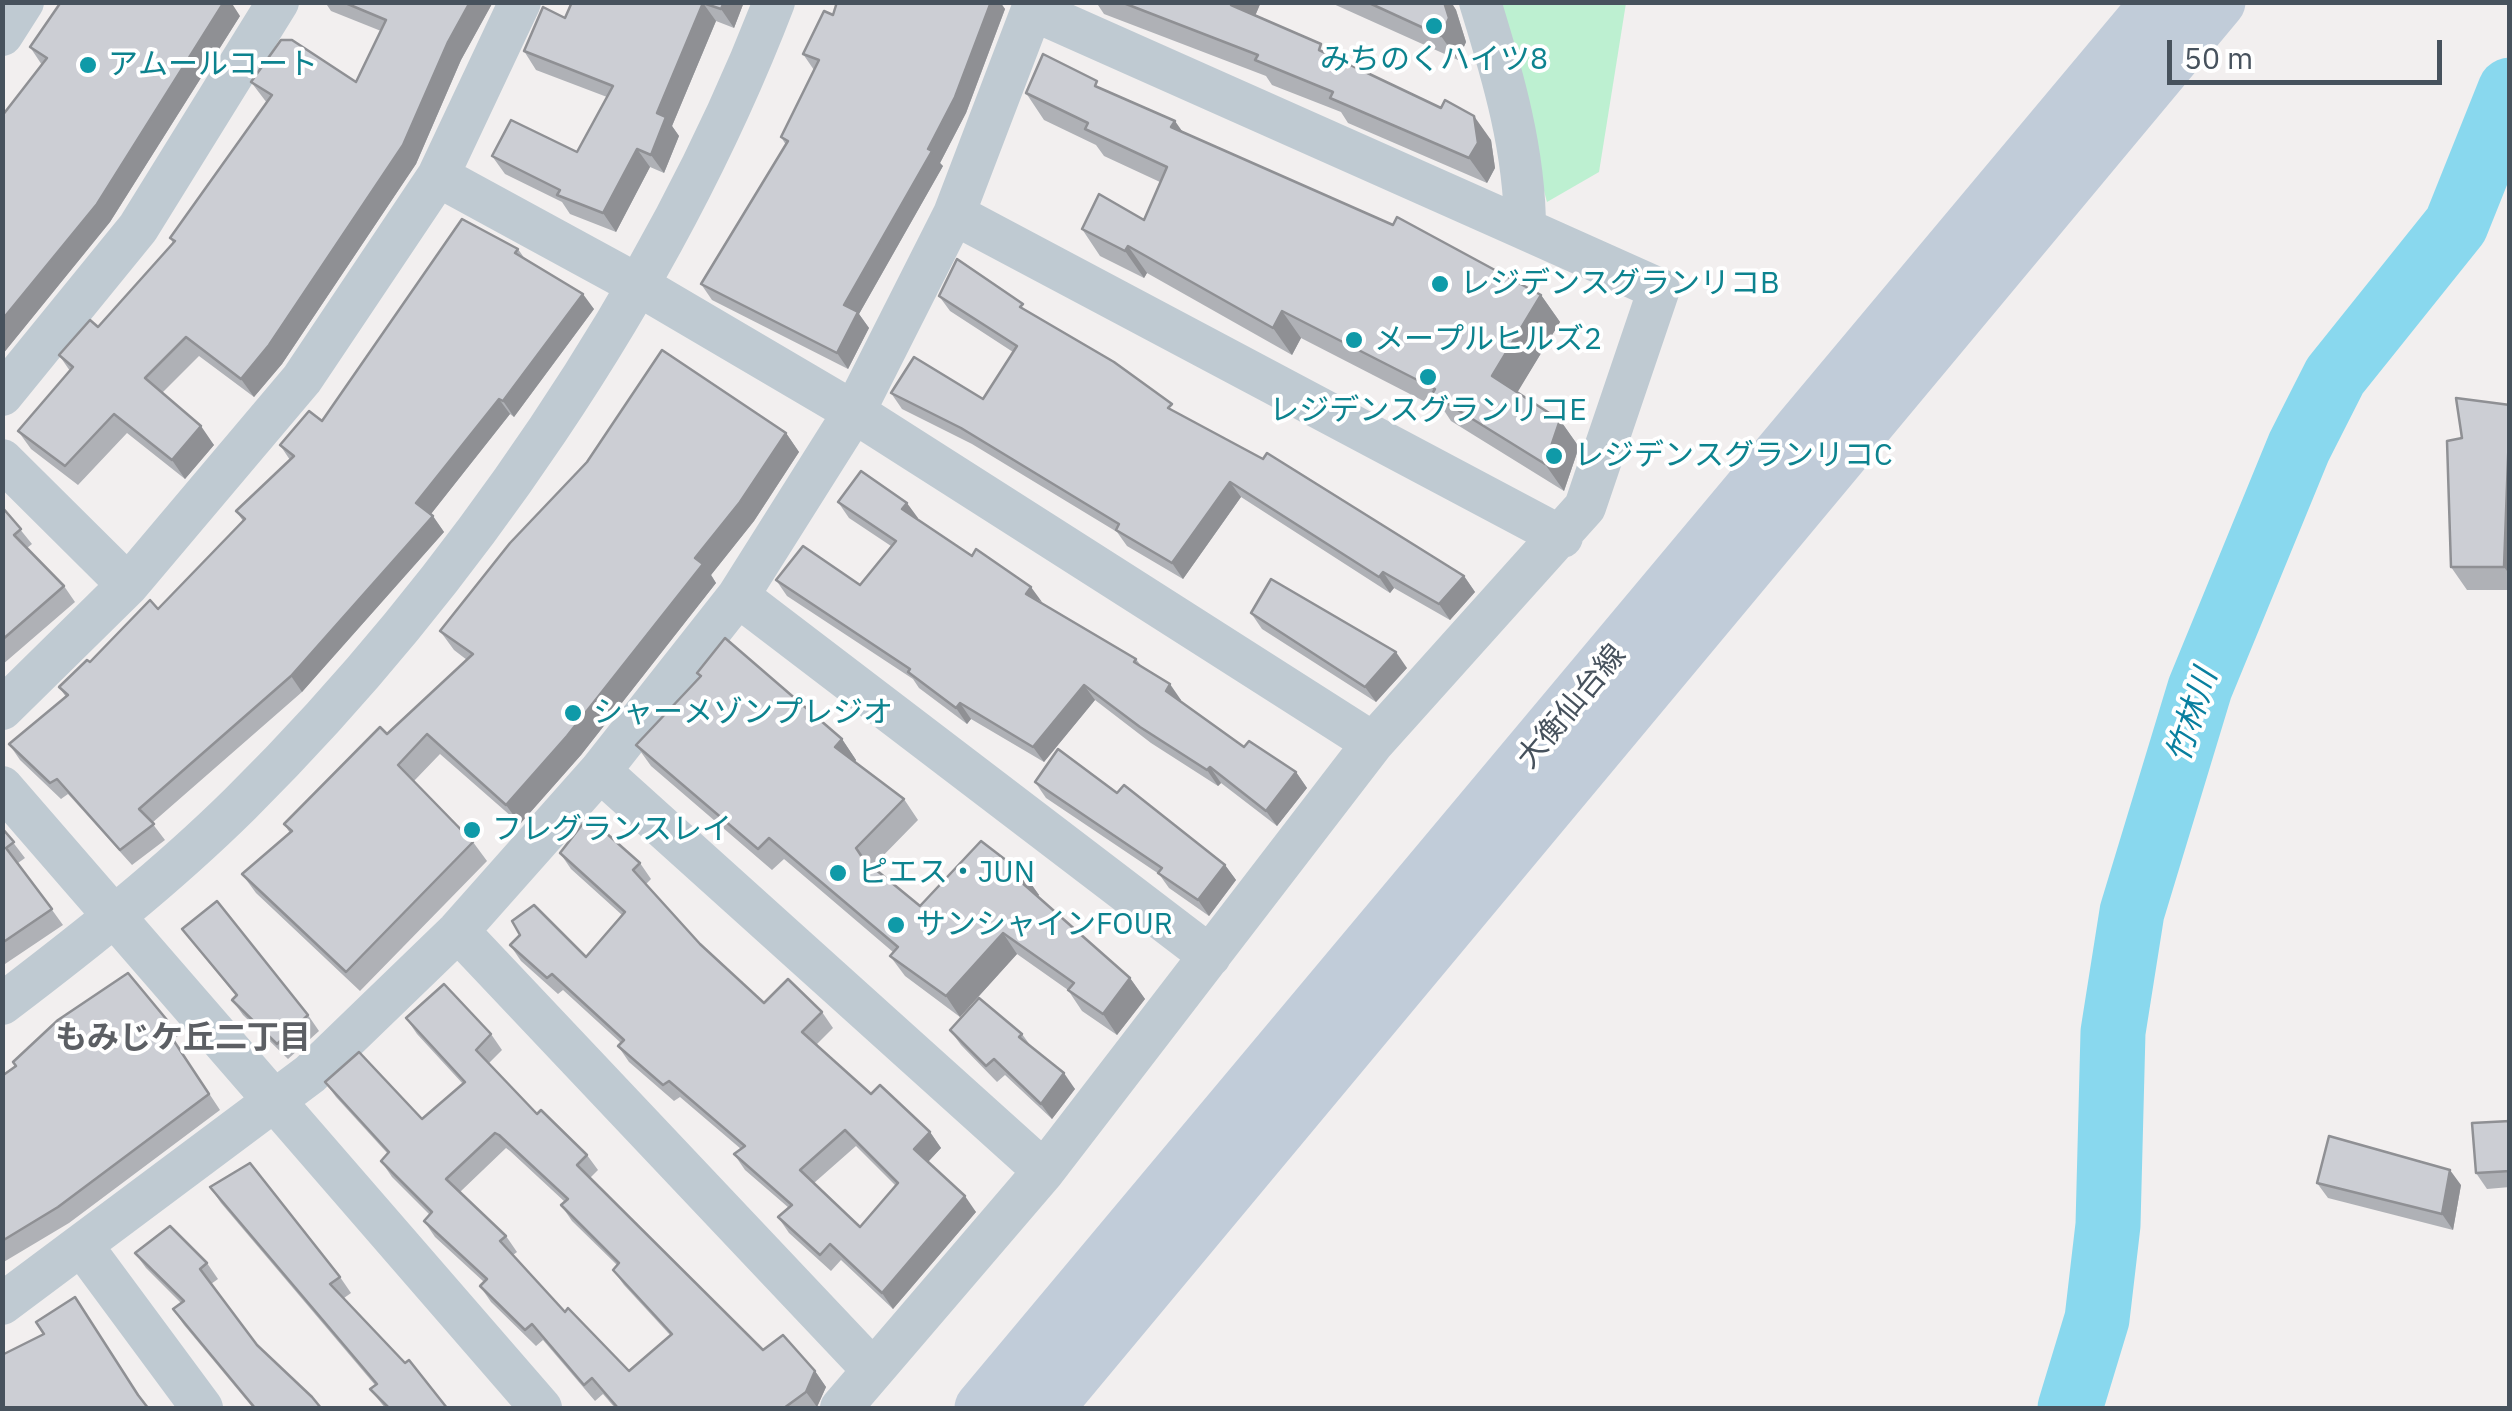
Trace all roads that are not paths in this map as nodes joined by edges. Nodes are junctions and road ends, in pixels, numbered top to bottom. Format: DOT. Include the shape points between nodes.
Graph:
graph roads {
  1 [pos="23,2"];
  2 [pos="278,2"];
  3 [pos="520,2"];
  4 [pos="774,2"];
  5 [pos="1480,2"];
  6 [pos="2159,2"];
  7 [pos="2218,2"];
  8 [pos="1034,6"];
  9 [pos="2,35"];
  10 [pos="438,176"];
  11 [pos="954,214"];
  12 [pos="1526,229"];
  13 [pos="638,285"];
  14 [pos="2,395"];
  15 [pos="854,412"];
  16 [pos="2,460"];
  17 [pos="1562,538"];
  18 [pos="128,585"];
  19 [pos="738,596"];
  20 [pos="2,709"];
  21 [pos="1373,742"];
  22 [pos="600,771"];
  23 [pos="2,786"];
  24 [pos="118,915"];
  25 [pos="458,931"];
  26 [pos="1210,956"];
  27 [pos="2,1004"];
  28 [pos="278,1100"];
  29 [pos="1044,1171"];
  30 [pos="84,1247"];
  31 [pos="2,1304"];
  32 [pos="873,1370"];
  33 [pos="202,1408"];
  34 [pos="541,1408"];
  35 [pos="840,1408"];
  36 [pos="982,1408"];
  37 [pos="1046,1408"];
  1 -- 9 [label="street"];
  2 -- 14 [label="street" via="138,228"];
  3 -- 10 [label="street"];
  4 -- 13 [label="street" via="744,81"];
  5 -- 12 [label="street" via="1502,73 1525,189"];
  6 -- 36 [label="main road, 大衡仙台線"];
  7 -- 37 [label="main road, 大衡仙台線"];
  8 -- 11 [label="street"];
  8 -- 12 [label="street"];
  10 -- 13 [label="street"];
  10 -- 18 [label="street" via="302,379"];
  11 -- 15 [label="street"];
  11 -- 17 [label="street"];
  12 -- 17 [label="street" via="1659,290 1585,508"];
  13 -- 15 [label="street"];
  13 -- 24 [label="street" via="514,477 330,709 239,805"];
  15 -- 19 [label="street"];
  15 -- 21 [label="street"];
  16 -- 18 [label="street"];
  17 -- 21 [label="street"];
  18 -- 20 [label="street"];
  19 -- 22 [label="street"];
  19 -- 26 [label="street"];
  21 -- 26 [label="street"];
  22 -- 25 [label="street"];
  22 -- 29 [label="street"];
  23 -- 24 [label="street"];
  24 -- 27 [label="street"];
  24 -- 28 [label="street"];
  25 -- 28 [label="street"];
  25 -- 32 [label="street"];
  26 -- 29 [label="street"];
  28 -- 30 [label="street"];
  28 -- 34 [label="street"];
  29 -- 32 [label="street"];
  30 -- 31 [label="street"];
  30 -- 33 [label="street"];
  32 -- 35 [label="street"];
}
